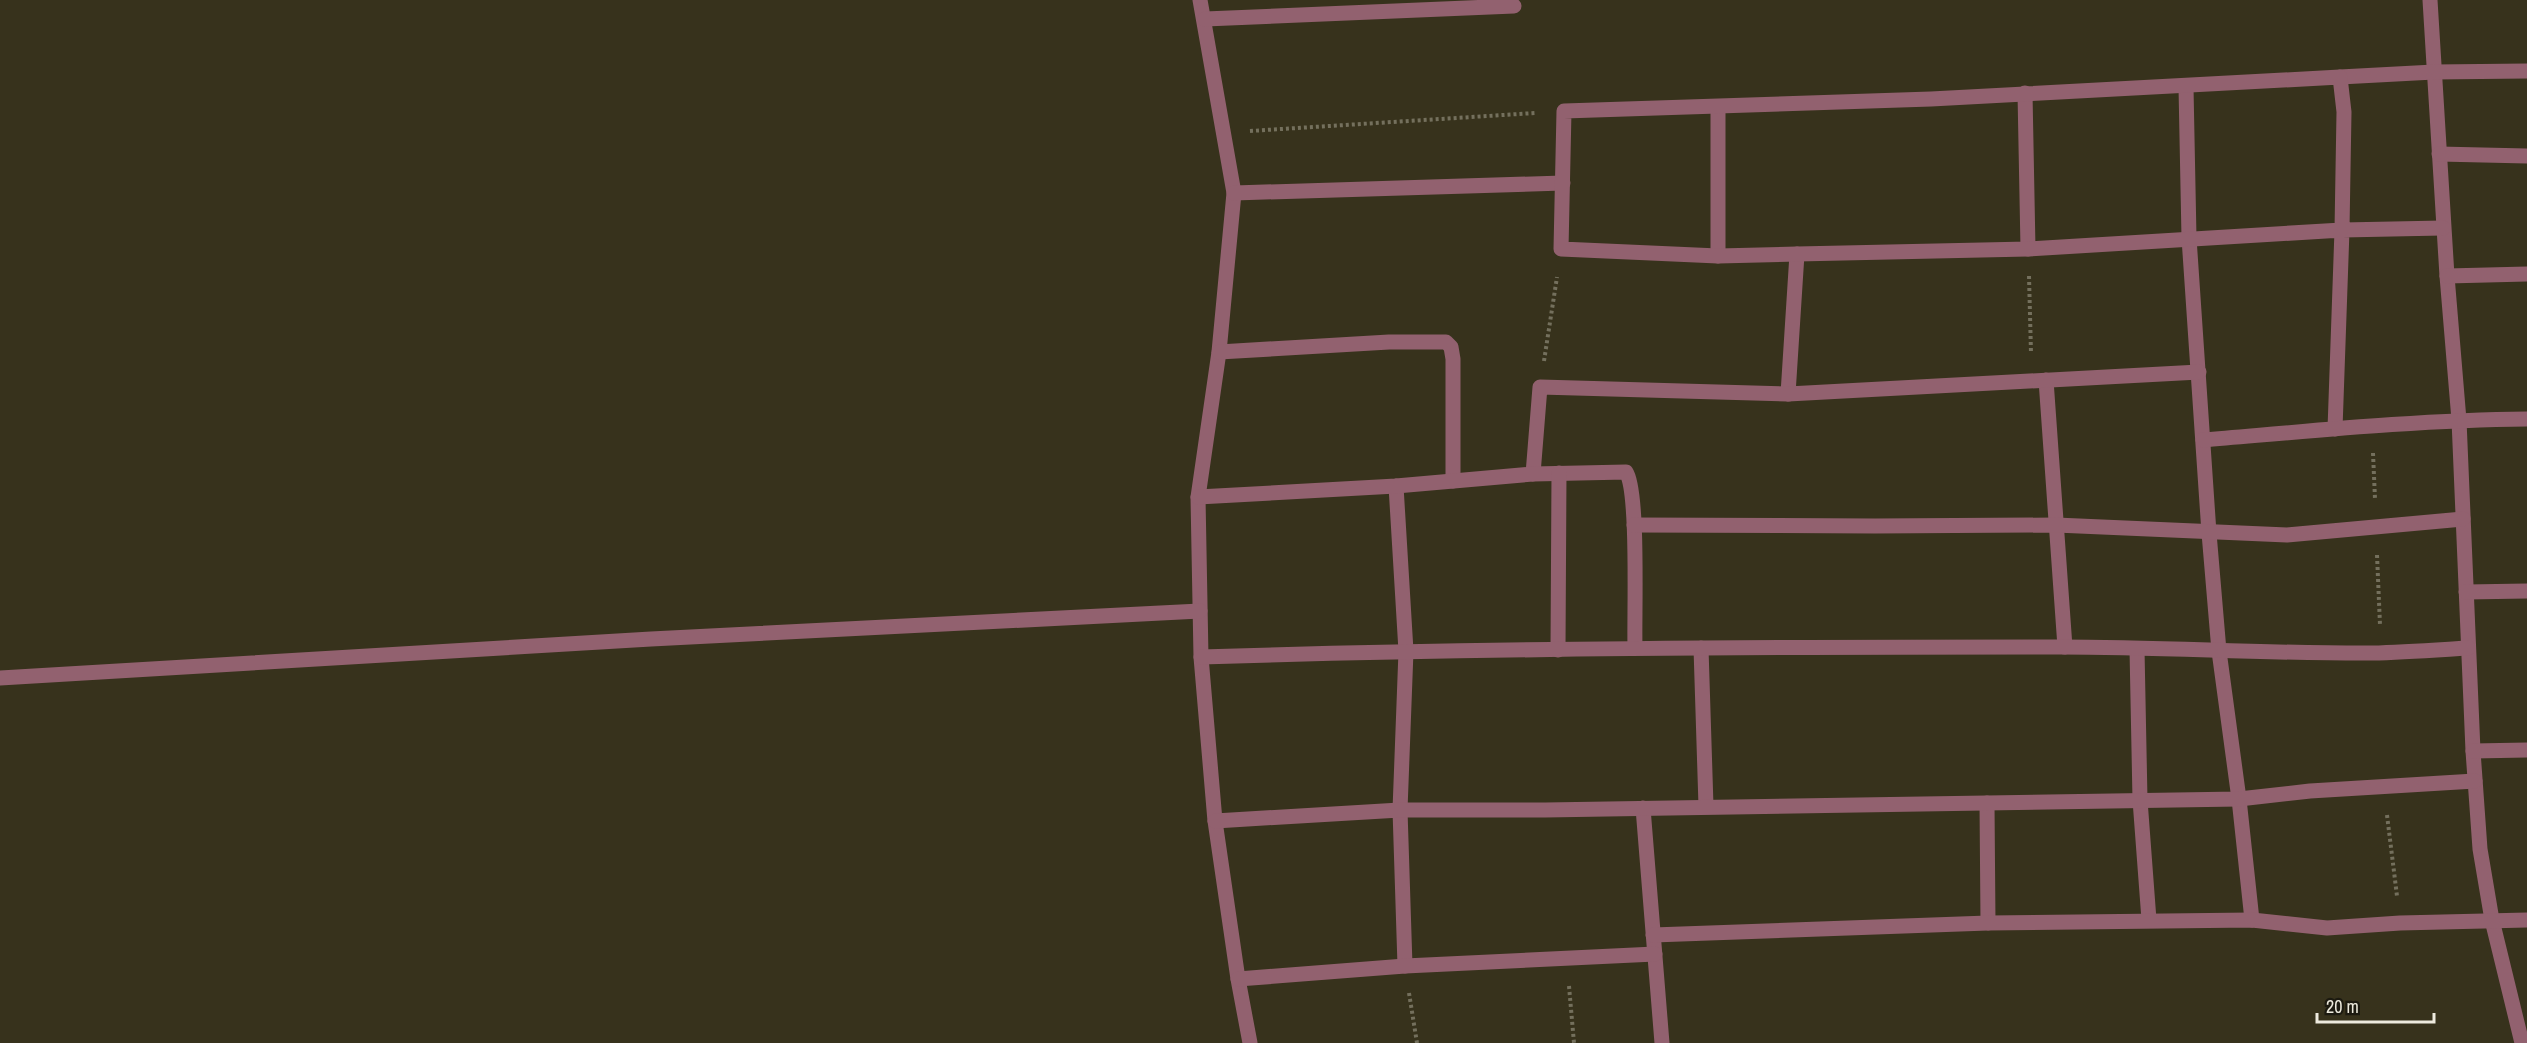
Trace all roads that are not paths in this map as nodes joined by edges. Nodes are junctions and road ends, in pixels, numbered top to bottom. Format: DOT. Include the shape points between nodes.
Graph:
graph roads {
  1 [pos="1200,0"];
  2 [pos="2430,0"];
  3 [pos="1514,6"];
  4 [pos="1205,19"];
  5 [pos="2527,71"];
  6 [pos="2434,72"];
  7 [pos="2340,77"];
  8 [pos="2186,87"];
  9 [pos="2025,93"];
  10 [pos="1718,107"];
  11 [pos="2439,154"];
  12 [pos="2527,156"];
  13 [pos="1563,183"];
  14 [pos="1234,193"];
  15 [pos="2443,228"];
  16 [pos="2342,230"];
  17 [pos="2189,238"];
  18 [pos="2028,249"];
  19 [pos="1797,254"];
  20 [pos="1718,256"];
  21 [pos="2527,274"];
  22 [pos="2447,276"];
  23 [pos="1219,352"];
  24 [pos="2199,372"];
  25 [pos="2039,380"];
  26 [pos="1788,394"];
  27 [pos="2527,419"];
  28 [pos="2459,420"];
  29 [pos="2335,429"];
  30 [pos="2203,440"];
  31 [pos="1559,473"];
  32 [pos="1533,474"];
  33 [pos="1453,481"];
  34 [pos="1396,486"];
  35 [pos="1198,497"];
  36 [pos="2463,519"];
  37 [pos="1634,525"];
  38 [pos="2056,525"];
  39 [pos="2209,533"];
  40 [pos="2527,591"];
  41 [pos="2466,592"];
  42 [pos="1200,611"];
  43 [pos="2065,647"];
  44 [pos="1635,648"];
  45 [pos="1701,648"];
  46 [pos="2468,648"];
  47 [pos="2137,649"];
  48 [pos="1558,650"];
  49 [pos="1406,651"];
  50 [pos="2219,651"];
  51 [pos="1201,657"];
  52 [pos="0,678"];
  53 [pos="2527,750"];
  54 [pos="2473,751"];
  55 [pos="2475,781"];
  56 [pos="2239,799"];
  57 [pos="2140,800"];
  58 [pos="1987,802"];
  59 [pos="1706,806"];
  60 [pos="1643,808"];
  61 [pos="1400,810"];
  62 [pos="1215,821"];
  63 [pos="2148,920"];
  64 [pos="2252,920"];
  65 [pos="2492,920"];
  66 [pos="2527,920"];
  67 [pos="1988,923"];
  68 [pos="1653,935"];
  69 [pos="1655,954"];
  70 [pos="1406,966"];
  71 [pos="1238,979"];
  72 [pos="1250,1043"];
  73 [pos="1662,1043"];
  74 [pos="2522,1043"];
  1 -- 4 [label="street"];
  2 -- 6 [label="street"];
  3 -- 4 [label="street"];
  4 -- 14 [label="street"];
  5 -- 6 [label="street"];
  6 -- 7 [label="street"];
  6 -- 11 [label="street"];
  7 -- 8 [label="street"];
  7 -- 16 [label="street" via="2344,112"];
  8 -- 9 [label="street"];
  8 -- 17 [label="street"];
  9 -- 10 [label="street"];
  9 -- 18 [label="street"];
  10 -- 13 [label="street" via="1564,111"];
  10 -- 20 [label="street"];
  11 -- 12 [label="street"];
  11 -- 15 [label="street"];
  13 -- 14 [label="street"];
  13 -- 20 [label="street" via="1561,249"];
  14 -- 23 [label="street"];
  15 -- 16 [label="street"];
  15 -- 22 [label="street"];
  16 -- 17 [label="street"];
  16 -- 29 [label="street"];
  17 -- 18 [label="street"];
  17 -- 24 [label="street"];
  18 -- 19 [label="street"];
  19 -- 20 [label="street"];
  19 -- 26 [label="street"];
  21 -- 22 [label="street"];
  22 -- 28 [label="street"];
  23 -- 33 [label="street" via="1446,342 1453,359"];
  23 -- 35 [label="street"];
  24 -- 25 [label="street"];
  24 -- 30 [label="street"];
  25 -- 26 [label="street"];
  25 -- 38 [label="street"];
  26 -- 32 [label="street" via="1540,387"];
  27 -- 28 [label="street"];
  28 -- 29 [label="street"];
  28 -- 36 [label="street"];
  29 -- 30 [label="street"];
  30 -- 39 [label="street"];
  31 -- 32 [label="street"];
  31 -- 37 [label="street" via="1626,472 1631,483"];
  31 -- 48 [label="street"];
  32 -- 33 [label="street"];
  33 -- 34 [label="street"];
  34 -- 35 [label="street"];
  34 -- 49 [label="street"];
  35 -- 42 [label="street"];
  36 -- 39 [label="street" via="2287,535"];
  36 -- 41 [label="street"];
  37 -- 38 [label="street"];
  37 -- 44 [label="street"];
  38 -- 39 [label="street"];
  38 -- 43 [label="street"];
  39 -- 50 [label="street"];
  40 -- 41 [label="street"];
  41 -- 46 [label="street"];
  42 -- 51 [label="street"];
  42 -- 52 [label="street"];
  43 -- 45 [label="street"];
  43 -- 47 [label="street"];
  44 -- 45 [label="street"];
  44 -- 48 [label="street"];
  45 -- 59 [label="street"];
  46 -- 50 [label="street" via="2382,653"];
  46 -- 54 [label="street"];
  47 -- 50 [label="street"];
  47 -- 57 [label="street"];
  48 -- 49 [label="street"];
  49 -- 51 [label="street"];
  49 -- 61 [label="street"];
  50 -- 56 [label="street"];
  51 -- 62 [label="street"];
  53 -- 54 [label="street"];
  54 -- 55 [label="street"];
  55 -- 56 [label="street"];
  55 -- 65 [label="street" via="2480,849"];
  56 -- 57 [label="street"];
  56 -- 64 [label="street"];
  57 -- 58 [label="street"];
  57 -- 63 [label="street"];
  58 -- 59 [label="street"];
  58 -- 67 [label="street"];
  59 -- 60 [label="street"];
  60 -- 61 [label="street"];
  60 -- 68 [label="street"];
  61 -- 62 [label="street"];
  61 -- 70 [label="street"];
  62 -- 71 [label="street"];
  63 -- 64 [label="street"];
  63 -- 67 [label="street"];
  64 -- 65 [label="street" via="2327,928"];
  65 -- 66 [label="street"];
  65 -- 74 [label="street"];
  67 -- 68 [label="street"];
  68 -- 69 [label="street"];
  69 -- 70 [label="street"];
  69 -- 73 [label="street"];
  70 -- 71 [label="street"];
  71 -- 72 [label="street"];
}
